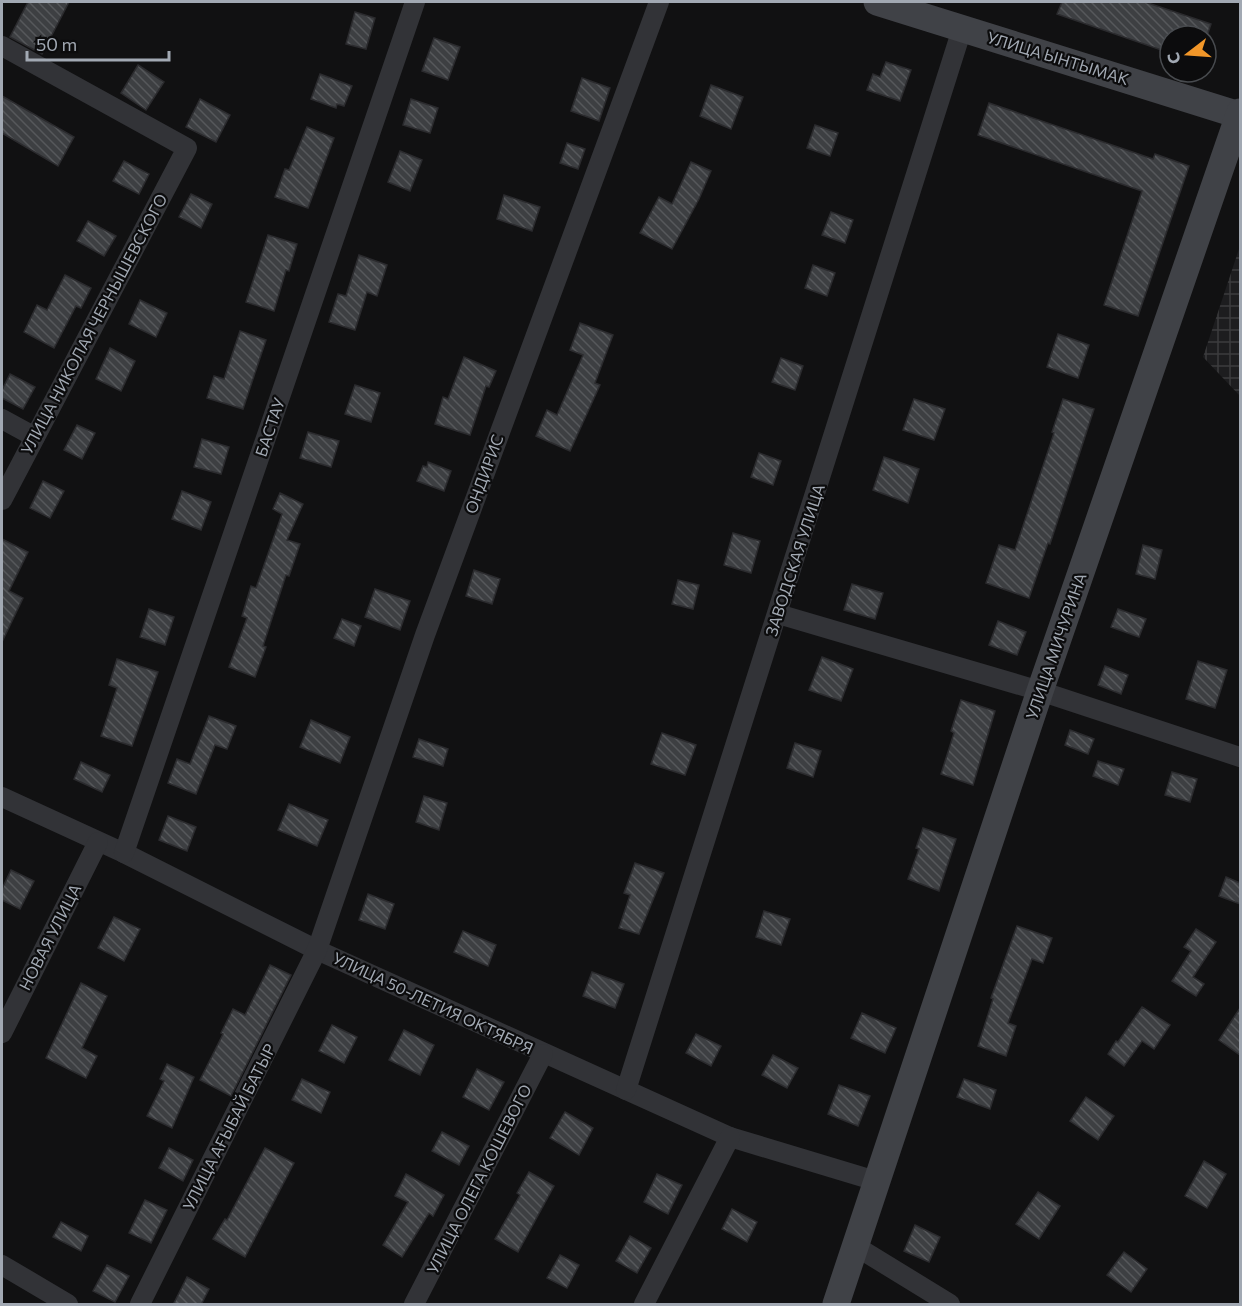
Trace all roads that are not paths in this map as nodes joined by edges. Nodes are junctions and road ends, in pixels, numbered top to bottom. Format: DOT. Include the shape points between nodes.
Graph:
graph roads {
  1 [pos="415,2"];
  2 [pos="659,2"];
  3 [pos="877,2"];
  4 [pos="962,29"];
  5 [pos="2,46"];
  6 [pos="1240,113"];
  7 [pos="2,419"];
  8 [pos="35,437"];
  9 [pos="2,500"];
  10 [pos="778,614"];
  11 [pos="1041,691"];
  12 [pos="1240,757"];
  13 [pos="2,797"];
  14 [pos="98,842"];
  15 [pos="124,853"];
  16 [pos="317,950"];
  17 [pos="2,1033"];
  18 [pos="543,1054"];
  19 [pos="626,1090"];
  20 [pos="730,1137"];
  21 [pos="876,1181"];
  22 [pos="857,1247"];
  23 [pos="2,1265"];
  24 [pos="68,1305"];
  25 [pos="140,1305"];
  26 [pos="414,1305"];
  27 [pos="644,1305"];
  28 [pos="837,1305"];
  29 [pos="950,1305"];
  1 -- 15 [label="street, БАСТАУ"];
  2 -- 16 [label="street, ОНДИРИС" via="425,635"];
  3 -- 4 [label="street, УЛИЦА ЫНТЫМАК"];
  4 -- 6 [label="street, УЛИЦА ЫНТЫМАК"];
  4 -- 10 [label="street, ЗАВОДСКАЯ УЛИЦА"];
  5 -- 8 [label="street, УЛИЦА НИКОЛАЯ ЧЕРНЫШЕВСКОГО" via="187,148"];
  6 -- 11 [label="street, УЛИЦА МИЧУРИНА"];
  7 -- 8 [label="street"];
  8 -- 9 [label="street, УЛИЦА НИКОЛАЯ ЧЕРНЫШЕВСКОГО"];
  10 -- 11 [label="street"];
  10 -- 19 [label="street, ЗАВОДСКАЯ УЛИЦА"];
  11 -- 12 [label="street"];
  11 -- 21 [label="street, УЛИЦА МИЧУРИНА"];
  13 -- 14 [label="street, УЛИЦА 50-ЛЕТИЯ ОКТЯБРЯ"];
  14 -- 15 [label="street, УЛИЦА 50-ЛЕТИЯ ОКТЯБРЯ"];
  14 -- 17 [label="street, НОВАЯ УЛИЦА"];
  15 -- 16 [label="street, УЛИЦА 50-ЛЕТИЯ ОКТЯБРЯ"];
  16 -- 18 [label="street, УЛИЦА 50-ЛЕТИЯ ОКТЯБРЯ"];
  16 -- 25 [label="street, УЛИЦА АҒЫБАЙ БАТЫР"];
  18 -- 19 [label="street, УЛИЦА 50-ЛЕТИЯ ОКТЯБРЯ"];
  18 -- 26 [label="street, УЛИЦА ОЛЕГА КОШЕВОГО"];
  19 -- 20 [label="street, УЛИЦА 50-ЛЕТИЯ ОКТЯБРЯ"];
  20 -- 21 [label="street, УЛИЦА 50-ЛЕТИЯ ОКТЯБРЯ"];
  20 -- 27 [label="street"];
  21 -- 22 [label="street, УЛИЦА МИЧУРИНА"];
  22 -- 28 [label="street, УЛИЦА МИЧУРИНА"];
  22 -- 29 [label="street"];
  23 -- 24 [label="street"];
}
